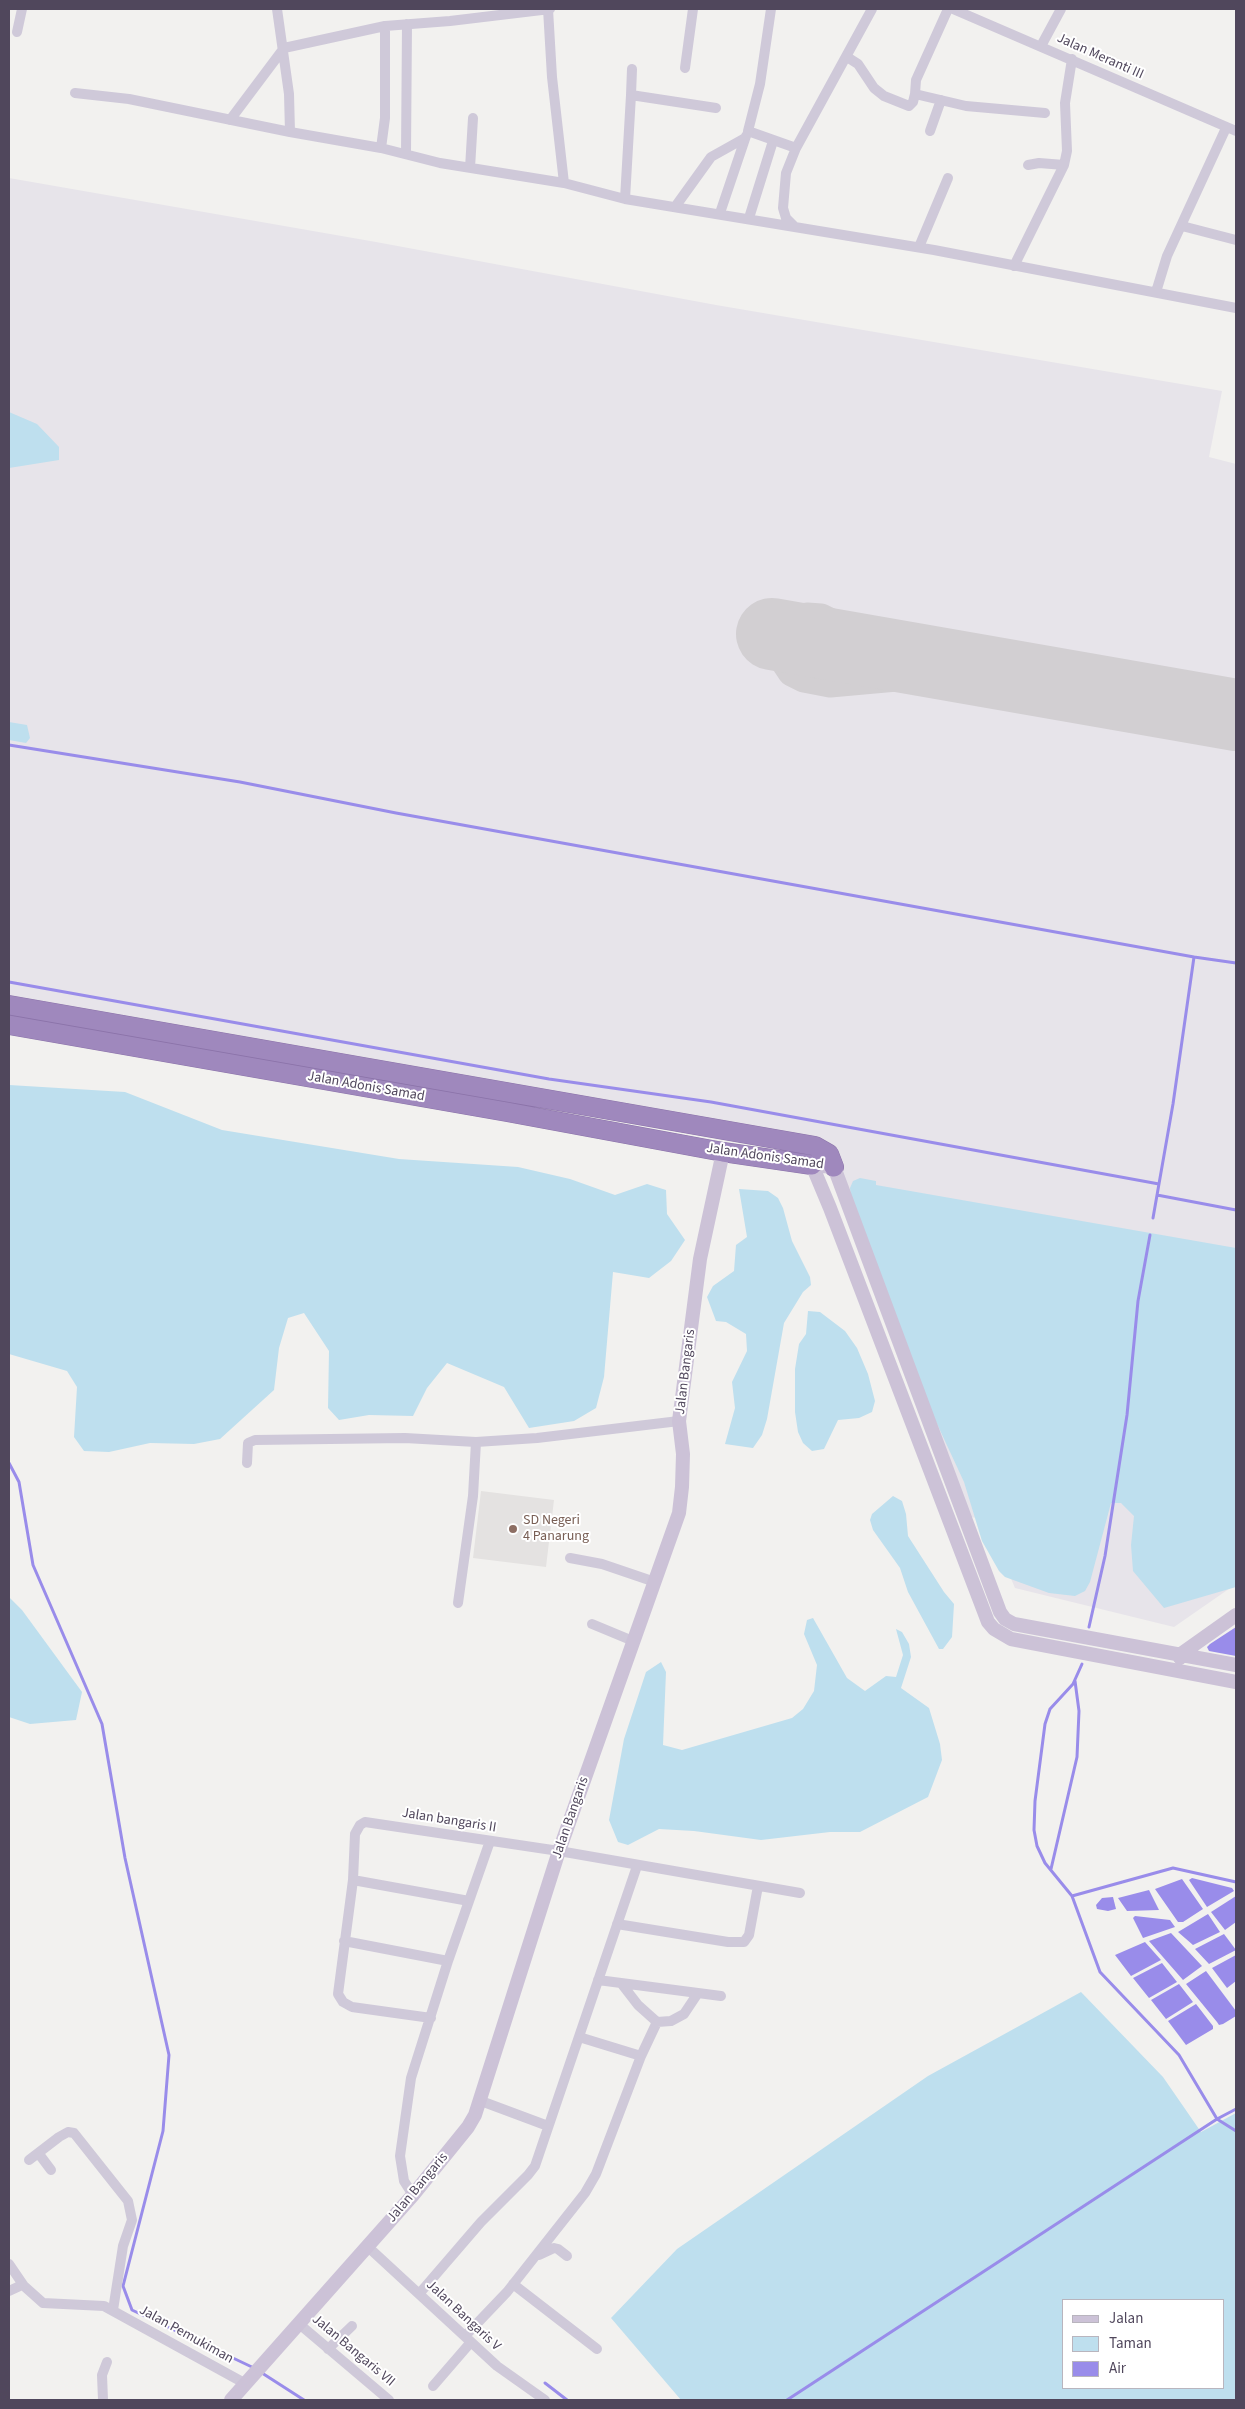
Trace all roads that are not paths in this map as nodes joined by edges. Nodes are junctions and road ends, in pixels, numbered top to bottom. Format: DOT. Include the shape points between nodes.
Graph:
graph roads {
  1 [pos="22,9"];
  2 [pos="277,9"];
  3 [pos="549,9"];
  4 [pos="693,9"];
  5 [pos="771,9"];
  6 [pos="872,9"];
  7 [pos="948,9"];
  8 [pos="952,9"];
  9 [pos="1061,9"];
  10 [pos="407,24"];
  11 [pos="385,26"];
  12 [pos="17,32"];
  13 [pos="1041,46"];
  14 [pos="284,48"];
  15 [pos="847,57"];
  16 [pos="1072,59"];
  17 [pos="632,68"];
  18 [pos="685,68"];
  19 [pos="74,94"];
  20 [pos="915,94"];
  21 [pos="631,95"];
  22 [pos="942,100"];
  23 [pos="716,108"];
  24 [pos="1045,113"];
  25 [pos="473,118"];
  26 [pos="230,120"];
  27 [pos="1231,129"];
  28 [pos="930,131"];
  29 [pos="290,132"];
  30 [pos="746,134"];
  31 [pos="774,141"];
  32 [pos="381,148"];
  33 [pos="796,148"];
  34 [pos="406,154"];
  35 [pos="1064,164"];
  36 [pos="1028,165"];
  37 [pos="470,168"];
  38 [pos="948,178"];
  39 [pos="564,183"];
  40 [pos="624,199"];
  41 [pos="675,207"];
  42 [pos="720,213"];
  43 [pos="749,218"];
  44 [pos="1182,226"];
  45 [pos="795,227"];
  46 [pos="1236,240"];
  47 [pos="919,247"];
  48 [pos="1014,266"];
  49 [pos="1156,292"];
  50 [pos="1236,308"];
  51 [pos="9,1005"];
  52 [pos="9,1025"];
  53 [pos="510,1093"];
  54 [pos="506,1112"];
  55 [pos="723,1152"];
  56 [pos="812,1165"];
  57 [pos="834,1167"];
  58 [pos="679,1420"];
  59 [pos="476,1442"];
  60 [pos="247,1463"];
  61 [pos="570,1558"];
  62 [pos="655,1582"];
  63 [pos="458,1604"];
  64 [pos="1236,1615"];
  65 [pos="592,1624"];
  66 [pos="633,1641"];
  67 [pos="1181,1654"];
  68 [pos="1236,1665"];
  69 [pos="1177,1671"];
  70 [pos="1236,1682"];
  71 [pos="490,1842"];
  72 [pos="559,1851"];
  73 [pos="637,1866"];
  74 [pos="353,1880"];
  75 [pos="758,1886"];
  76 [pos="800,1893"];
  77 [pos="469,1901"];
  78 [pos="617,1924"];
  79 [pos="344,1941"];
  80 [pos="448,1961"];
  81 [pos="598,1980"];
  82 [pos="621,1983"];
  83 [pos="698,1993"];
  84 [pos="721,1996"];
  85 [pos="431,2018"];
  86 [pos="657,2022"];
  87 [pos="579,2037"];
  88 [pos="640,2056"];
  89 [pos="481,2101"];
  90 [pos="548,2126"];
  91 [pos="39,2154"];
  92 [pos="29,2160"];
  93 [pos="51,2170"];
  94 [pos="413,2195"];
  95 [pos="367,2246"];
  96 [pos="566,2256"];
  97 [pos="535,2257"];
  98 [pos="9,2264"];
  99 [pos="22,2284"];
  100 [pos="513,2284"];
  101 [pos="9,2291"];
  102 [pos="418,2294"];
  103 [pos="113,2310"];
  104 [pos="298,2323"];
  105 [pos="352,2326"];
  106 [pos="468,2339"];
  107 [pos="328,2349"];
  108 [pos="597,2349"];
  109 [pos="107,2362"];
  110 [pos="253,2375"];
  111 [pos="433,2386"];
  112 [pos="103,2400"];
  113 [pos="231,2400"];
  114 [pos="389,2400"];
  115 [pos="545,2400"];
  1 -- 12 [label="street"];
  2 -- 14 [label="street"];
  3 -- 10 [label="street"];
  3 -- 39 [label="street" via="552,77"];
  4 -- 18 [label="street"];
  5 -- 30 [label="street" via="760,84"];
  6 -- 15 [label="street"];
  7 -- 20 [label="street" via="916,80"];
  8 -- 13 [label="street, Jalan Meranti III"];
  9 -- 13 [label="street"];
  10 -- 11 [label="street"];
  10 -- 34 [label="street"];
  11 -- 14 [label="street"];
  11 -- 32 [label="street" via="385,118"];
  13 -- 16 [label="street, Jalan Meranti III"];
  14 -- 26 [label="street"];
  14 -- 29 [label="street"];
  15 -- 20 [label="street" via="858,64 874,88 884,96 910,106"];
  15 -- 33 [label="street"];
  16 -- 27 [label="street, Jalan Meranti III"];
  16 -- 35 [label="street" via="1065,103 1067,151"];
  17 -- 21 [label="street"];
  19 -- 26 [label="street" via="129,99"];
  20 -- 22 [label="street"];
  21 -- 23 [label="street"];
  21 -- 40 [label="street"];
  22 -- 24 [label="street" via="966,106"];
  22 -- 28 [label="street"];
  25 -- 37 [label="street"];
  26 -- 29 [label="street"];
  27 -- 44 [label="street"];
  29 -- 32 [label="street"];
  30 -- 31 [label="street"];
  30 -- 41 [label="street" via="711,157"];
  30 -- 42 [label="street"];
  31 -- 33 [label="street"];
  31 -- 43 [label="street"];
  32 -- 34 [label="street"];
  33 -- 45 [label="street" via="786,173 782,208"];
  34 -- 37 [label="street"];
  35 -- 36 [label="street"];
  35 -- 48 [label="street"];
  37 -- 39 [label="street"];
  38 -- 47 [label="street"];
  39 -- 40 [label="street"];
  40 -- 41 [label="street"];
  41 -- 42 [label="street"];
  42 -- 43 [label="street"];
  43 -- 45 [label="street"];
  44 -- 46 [label="street"];
  44 -- 49 [label="street" via="1167,256"];
  45 -- 47 [label="street"];
  47 -- 48 [label="street"];
  48 -- 49 [label="street"];
  49 -- 50 [label="street"];
  51 -- 53 [label="highway, Jalan Adonis Samad"];
  52 -- 54 [label="highway, Jalan Adonis Samad"];
  53 -- 54 [label="highway"];
  53 -- 57 [label="highway, Jalan Adonis Samad" via="815,1146 829,1154"];
  54 -- 55 [label="highway, Jalan Adonis Samad"];
  55 -- 56 [label="highway, Jalan Adonis Samad"];
  55 -- 58 [label="main road, Jalan Bangaris" via="700,1258"];
  56 -- 57 [label="main road, Jalan Adonis Samad"];
  56 -- 69 [label="main road" via="988,1622 1011,1639"];
  57 -- 67 [label="main road" via="1000,1612 1014,1624"];
  58 -- 59 [label="street" via="537,1438"];
  58 -- 62 [label="main road, Jalan Bangaris" via="683,1454 681,1504"];
  59 -- 60 [label="street" via="405,1438 255,1440 248,1443"];
  59 -- 63 [label="street" via="473,1496"];
  61 -- 62 [label="street" via="602,1564"];
  62 -- 66 [label="main road, Jalan Bangaris"];
  64 -- 67 [label="main road"];
  65 -- 66 [label="street"];
  66 -- 72 [label="main road, Jalan Bangaris"];
  67 -- 68 [label="main road"];
  67 -- 69 [label="main road"];
  69 -- 70 [label="main road"];
  71 -- 72 [label="street, Jalan bangaris II"];
  71 -- 74 [label="street, Jalan bangaris II" via="365,1822 355,1834"];
  71 -- 77 [label="street"];
  72 -- 73 [label="street, Jalan bangaris II"];
  72 -- 89 [label="main road, Jalan Bangaris"];
  73 -- 75 [label="street, Jalan bangaris II"];
  73 -- 78 [label="street"];
  74 -- 77 [label="street"];
  74 -- 79 [label="street, Jalan bangaris II"];
  75 -- 76 [label="street, Jalan bangaris II"];
  75 -- 78 [label="street" via="749,1935 744,1942"];
  77 -- 80 [label="street"];
  78 -- 81 [label="street"];
  79 -- 80 [label="street"];
  79 -- 85 [label="street, Jalan bangaris II" via="338,1994 343,2002 352,2008"];
  80 -- 85 [label="street"];
  81 -- 82 [label="street"];
  81 -- 87 [label="street"];
  82 -- 83 [label="street"];
  82 -- 86 [label="street"];
  83 -- 84 [label="street"];
  83 -- 86 [label="street" via="684,2014 671,2021"];
  85 -- 94 [label="street" via="411,2078 402,2132 400,2166"];
  86 -- 88 [label="street"];
  87 -- 88 [label="street"];
  87 -- 90 [label="street"];
  88 -- 97 [label="street" via="592,2184"];
  89 -- 90 [label="street"];
  89 -- 94 [label="main road, Jalan Bangaris" via="468,2127"];
  90 -- 102 [label="street" via="538,2158 528,2176 481,2222"];
  91 -- 92 [label="street"];
  91 -- 93 [label="street"];
  91 -- 103 [label="street" via="59,2137 68,2132 74,2133 128,2201 132,2220 123,2246"];
  94 -- 95 [label="main road, Jalan Bangaris"];
  95 -- 102 [label="street, Jalan Bangaris V"];
  95 -- 104 [label="main road, Jalan Bangaris"];
  96 -- 97 [label="street" via="554,2248"];
  97 -- 100 [label="street"];
  98 -- 99 [label="street, Jalan Pemukiman"];
  99 -- 101 [label="street"];
  99 -- 103 [label="street, Jalan Pemukiman" via="37,2300 48,2305 99,2305"];
  100 -- 106 [label="street"];
  100 -- 108 [label="street"];
  102 -- 106 [label="street, Jalan Bangaris V"];
  103 -- 110 [label="street, Jalan Pemukiman"];
  104 -- 107 [label="street, Jalan Bangaris VII"];
  104 -- 110 [label="main road, Jalan Bangaris"];
  105 -- 107 [label="street"];
  106 -- 111 [label="street"];
  106 -- 115 [label="street, Jalan Bangaris V" via="497,2366"];
  107 -- 114 [label="street, Jalan Bangaris VII"];
  109 -- 112 [label="street" via="102,2375"];
  110 -- 113 [label="main road, Jalan Bangaris"];
}
